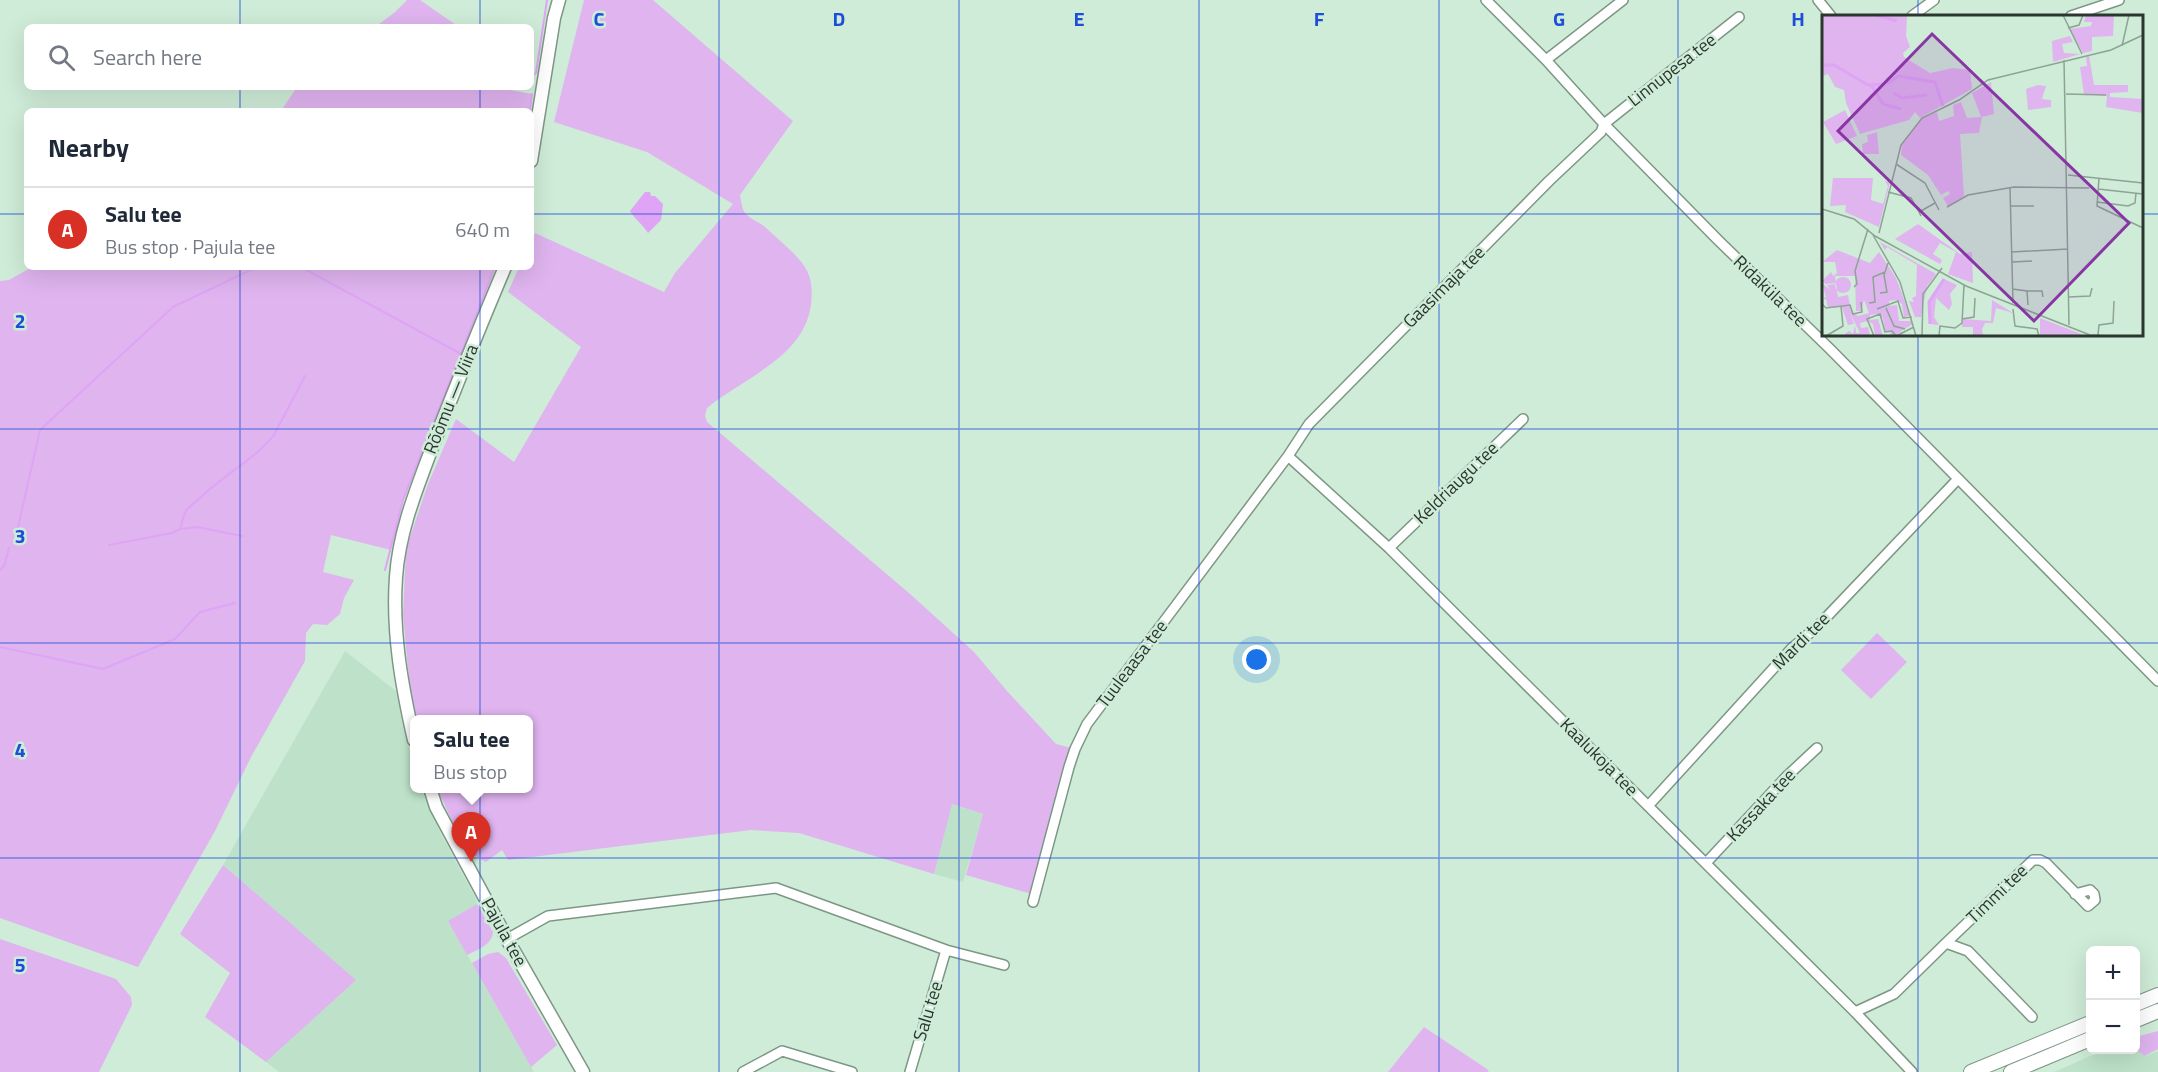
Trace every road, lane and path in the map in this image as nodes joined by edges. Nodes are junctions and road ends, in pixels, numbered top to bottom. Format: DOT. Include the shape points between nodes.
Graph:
graph roads {
  1 [pos="559,0"];
  2 [pos="1486,0"];
  3 [pos="1623,0"];
  4 [pos="1818,0"];
  5 [pos="1934,0"];
  6 [pos="2119,0"];
  7 [pos="1830,15"];
  8 [pos="1913,15"];
  9 [pos="2074,15"];
  10 [pos="1739,17"];
  11 [pos="1546,60"];
  12 [pos="1604,124"];
  13 [pos="534,142"];
  14 [pos="504,270"];
  15 [pos="1523,419"];
  16 [pos="1288,456"];
  17 [pos="1958,480"];
  18 [pos="1389,548"];
  19 [pos="2158,681"];
  20 [pos="410,721"];
  21 [pos="1817,747"];
  22 [pos="431,793"];
  23 [pos="1648,806"];
  24 [pos="1706,863"];
  25 [pos="2075,894"];
  26 [pos="1033,902"];
  27 [pos="507,939"];
  28 [pos="1946,943"];
  29 [pos="946,950"];
  30 [pos="1004,965"];
  31 [pos="2158,995"];
  32 [pos="2140,1002"];
  33 [pos="2158,1011"];
  34 [pos="1855,1012"];
  35 [pos="2032,1017"];
  36 [pos="2140,1018"];
  37 [pos="2086,1025"];
  38 [pos="2086,1041"];
  39 [pos="1905,1068"];
  40 [pos="583,1072"];
  41 [pos="743,1072"];
  42 [pos="852,1072"];
  43 [pos="910,1072"];
  44 [pos="1912,1072"];
  45 [pos="1971,1072"];
  46 [pos="2012,1072"];
  1 -- 13 [label="street"];
  2 -- 11 [label="street, Ridaküla tee"];
  3 -- 11 [label="street"];
  4 -- 7 [label="street"];
  5 -- 8 [label="street"];
  6 -- 9 [label="street"];
  10 -- 12 [label="street, Linnupesa tee"];
  11 -- 12 [label="street, Ridaküla tee"];
  12 -- 16 [label="street, Gaasimaja tee" via="1601,132 1309,424"];
  12 -- 17 [label="street, Ridaküla tee"];
  14 -- 20 [label="street, Rõõmu — Viira" via="445,413 403,533 396,577 396,632"];
  15 -- 18 [label="street, Keldriaugu tee"];
  16 -- 18 [label="street, Kaalukoja tee"];
  16 -- 26 [label="street, Tuuleaasa tee" via="1087,724 1069,767"];
  17 -- 19 [label="street, Ridaküla tee"];
  17 -- 23 [label="street, Mardi tee" via="1818,626 1792,648"];
  18 -- 23 [label="street, Kaalukoja tee"];
  21 -- 24 [label="street, Kassaka tee"];
  22 -- 27 [label="street, Pajula tee"];
  23 -- 24 [label="street, Kaalukoja tee"];
  24 -- 34 [label="street, Kaalukoja tee"];
  25 -- 28 [label="street, Timmi tee" via="2046,863 2032,860"];
  27 -- 29 [label="street" via="548,916 776,888"];
  27 -- 40 [label="street, Pajula tee"];
  28 -- 34 [label="street, Timmi tee" via="1894,994"];
  28 -- 35 [label="street, Timmi tee" via="1968,951"];
  29 -- 30 [label="street"];
  29 -- 43 [label="street, Salu tee"];
  31 -- 32 [label="main road"];
  33 -- 36 [label="main road"];
  34 -- 39 [label="street, Kaalukoja tee"];
  37 -- 45 [label="main road"];
  38 -- 46 [label="main road"];
  39 -- 44 [label="street, Kaalukoja tee"];
  41 -- 42 [label="street" via="782,1051"];
}
